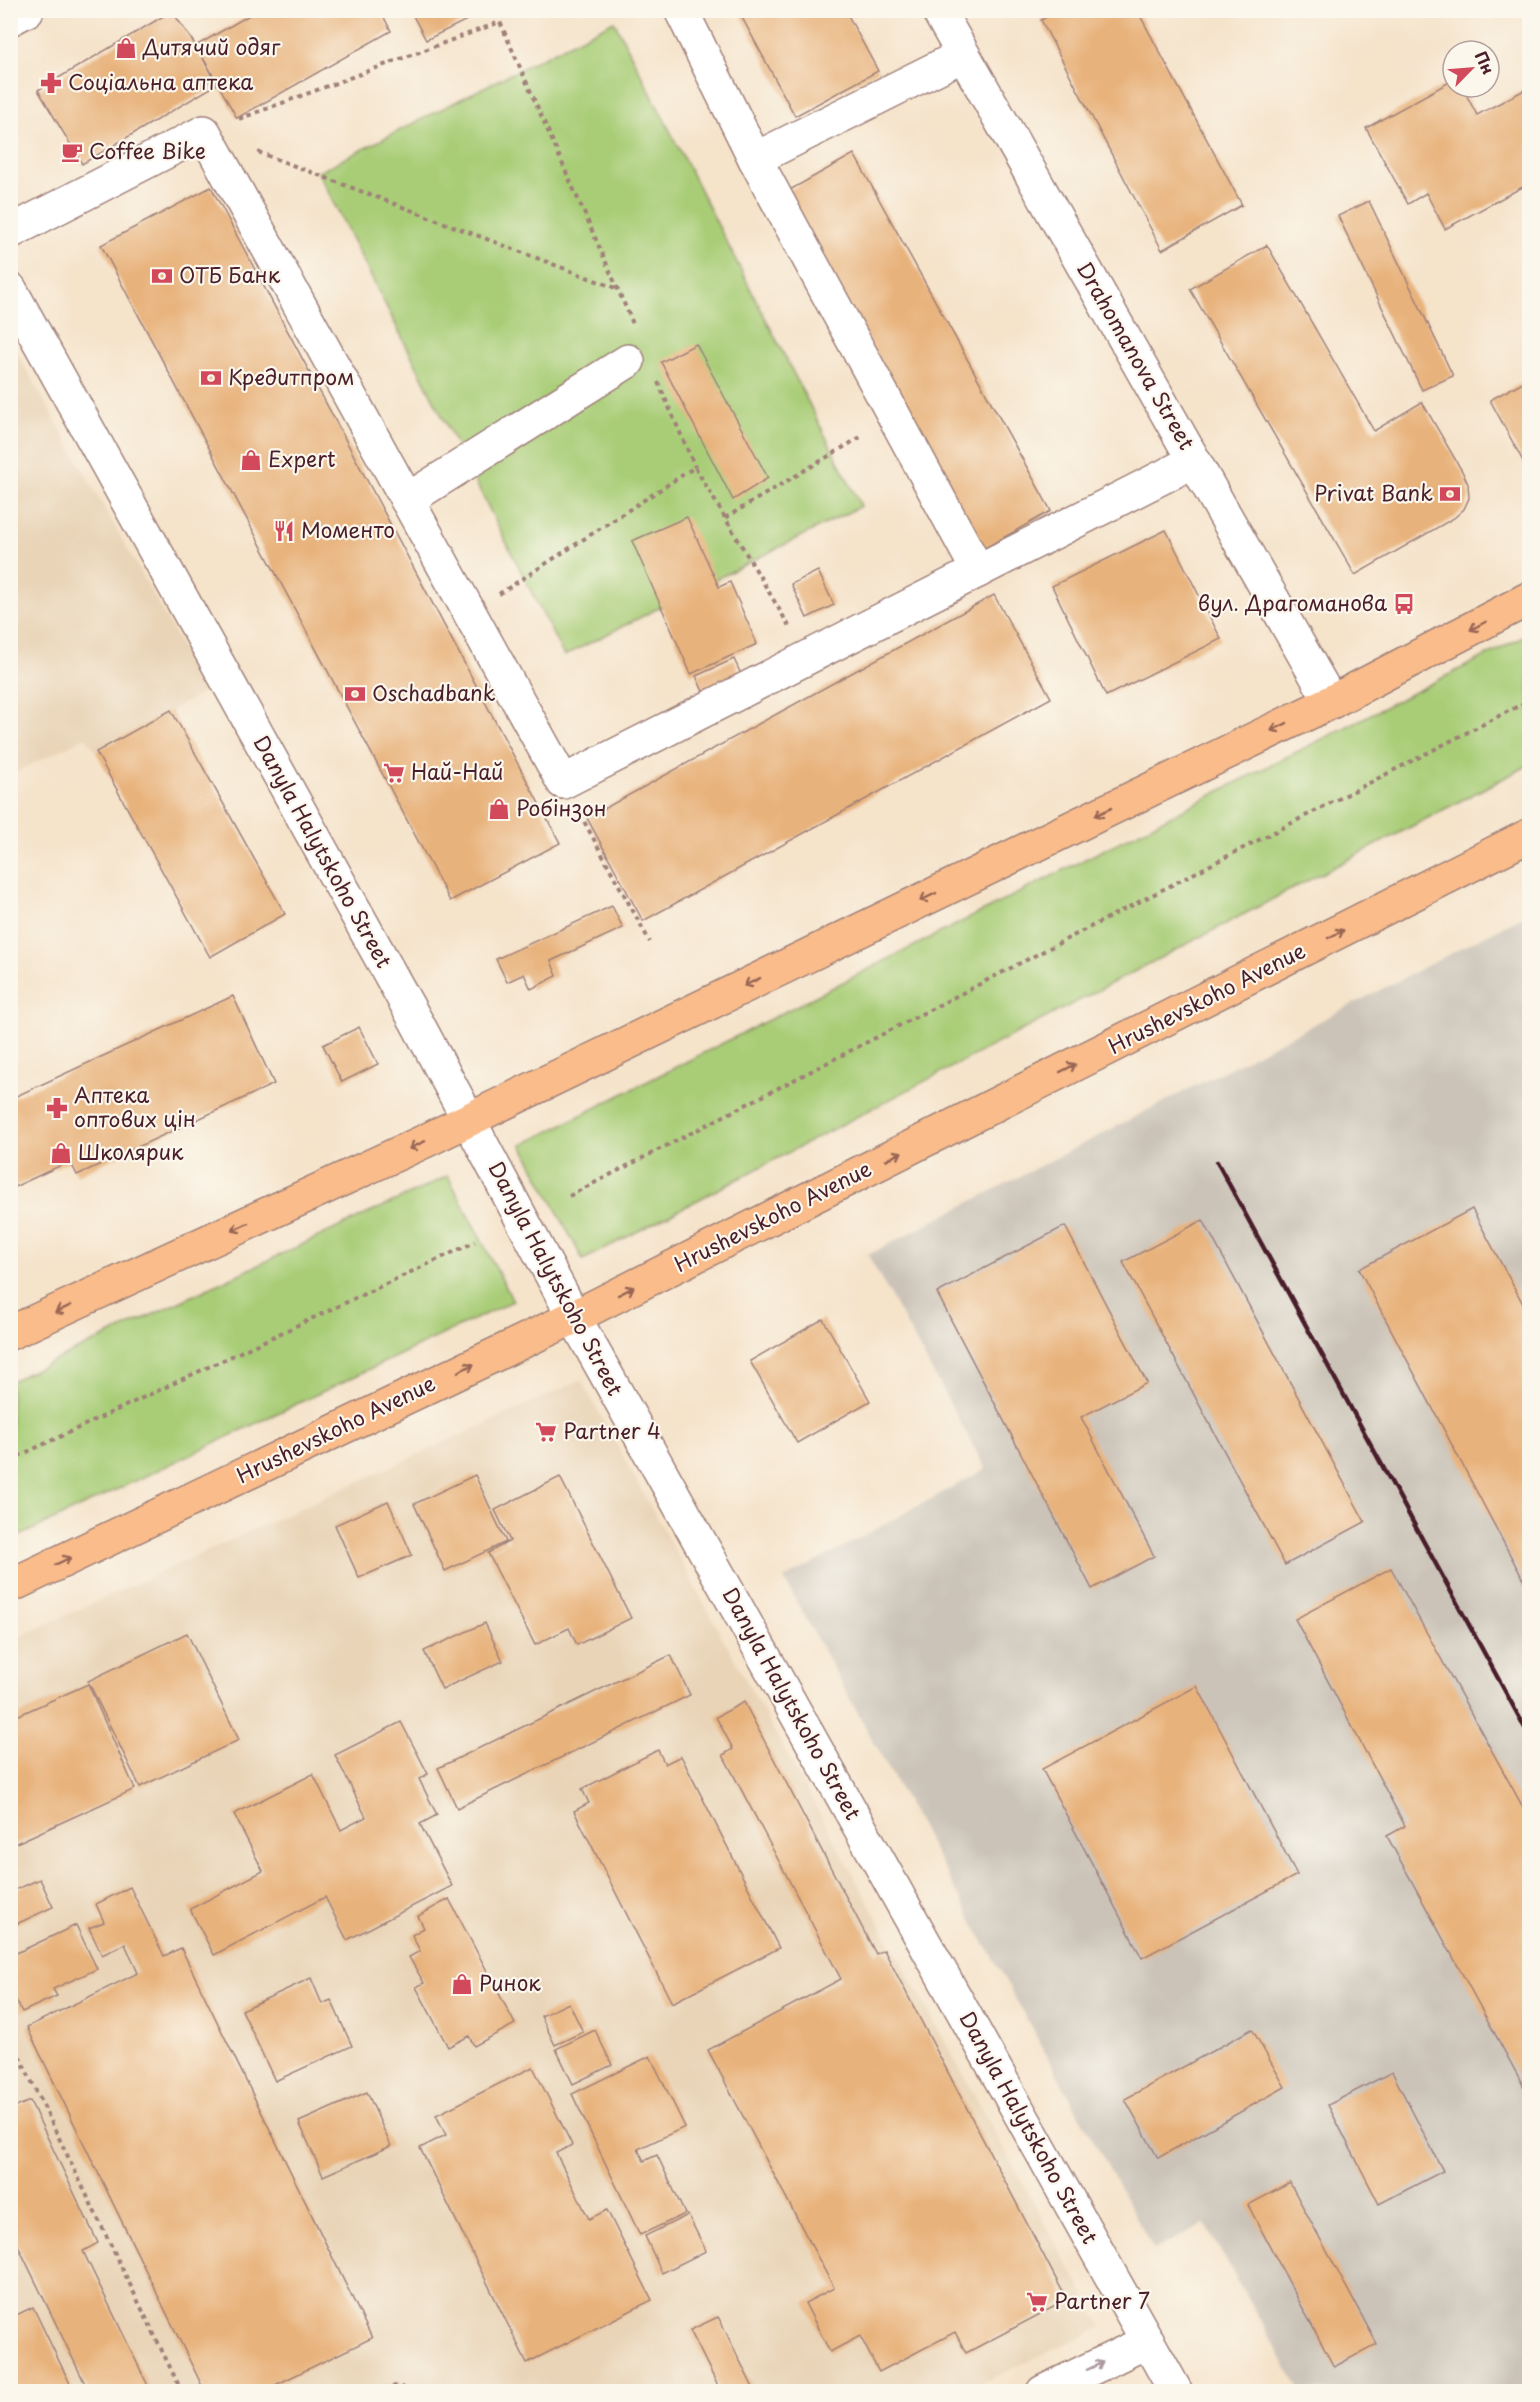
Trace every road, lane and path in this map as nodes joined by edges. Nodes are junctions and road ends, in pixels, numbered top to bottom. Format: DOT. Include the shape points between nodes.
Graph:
graph roads {
  1 [pos="27,10"];
  2 [pos="681,10"];
  3 [pos="938,10"];
  4 [pos="10,19"];
  5 [pos="963,55"];
  6 [pos="204,132"];
  7 [pos="756,159"];
  8 [pos="10,231"];
  9 [pos="10,289"];
  10 [pos="618,289"];
  11 [pos="639,355"];
  12 [pos="895,416"];
  13 [pos="1194,461"];
  14 [pos="695,467"];
  15 [pos="407,500"];
  16 [pos="725,518"];
  17 [pos="978,571"];
  18 [pos="1530,598"];
  19 [pos="470,613"];
  20 [pos="808,657"];
  21 [pos="1530,700"];
  22 [pos="1331,702"];
  23 [pos="563,782"];
  24 [pos="1530,835"];
  25 [pos="650,942"];
  26 [pos="469,1119"];
  27 [pos="569,1196"];
  28 [pos="475,1242"];
  29 [pos="574,1317"];
  30 [pos="10,1333"];
  31 [pos="10,1460"];
  32 [pos="10,1586"];
  33 [pos="10,2042"];
  34 [pos="1148,2341"];
  35 [pos="182,2391"];
  36 [pos="375,2391"];
  37 [pos="407,2391"];
  38 [pos="1043,2391"];
  39 [pos="1176,2391"];
  1 -- 4 [label="street"];
  2 -- 7 [label="street"];
  3 -- 5 [label="street, Drahomanova Street"];
  5 -- 7 [label="street"];
  5 -- 13 [label="street, Drahomanova Street"];
  6 -- 8 [label="street"];
  6 -- 10 [label="path"];
  6 -- 10 [label="path" via="500,22"];
  6 -- 15 [label="street"];
  7 -- 12 [label="street"];
  9 -- 26 [label="street, Danyla Halytskoho Street"];
  10 -- 11 [label="path"];
  11 -- 14 [label="path"];
  11 -- 15 [label="street"];
  12 -- 16 [label="path"];
  12 -- 17 [label="street"];
  13 -- 17 [label="street"];
  13 -- 22 [label="street, Drahomanova Street"];
  14 -- 16 [label="path"];
  14 -- 19 [label="path"];
  15 -- 19 [label="street"];
  16 -- 20 [label="path"];
  17 -- 20 [label="street"];
  18 -- 22 [label="main road, one-way"];
  19 -- 23 [label="street"];
  20 -- 23 [label="street"];
  21 -- 27 [label="path"];
  22 -- 26 [label="main road, one-way"];
  23 -- 25 [label="path"];
  29 -- 24 [label="main road, Hrushevskoho Avenue, one-way"];
  26 -- 29 [label="street, Danyla Halytskoho Street"];
  26 -- 30 [label="main road, one-way"];
  28 -- 31 [label="path"];
  32 -- 29 [label="main road, Hrushevskoho Avenue, one-way"];
  29 -- 34 [label="street, Danyla Halytskoho Street"];
  33 -- 35 [label="path"];
  38 -- 34 [label="street, one-way"];
  34 -- 39 [label="street, Danyla Halytskoho Street"];
  36 -- 37 [label="path" via="399,2385"];
}
